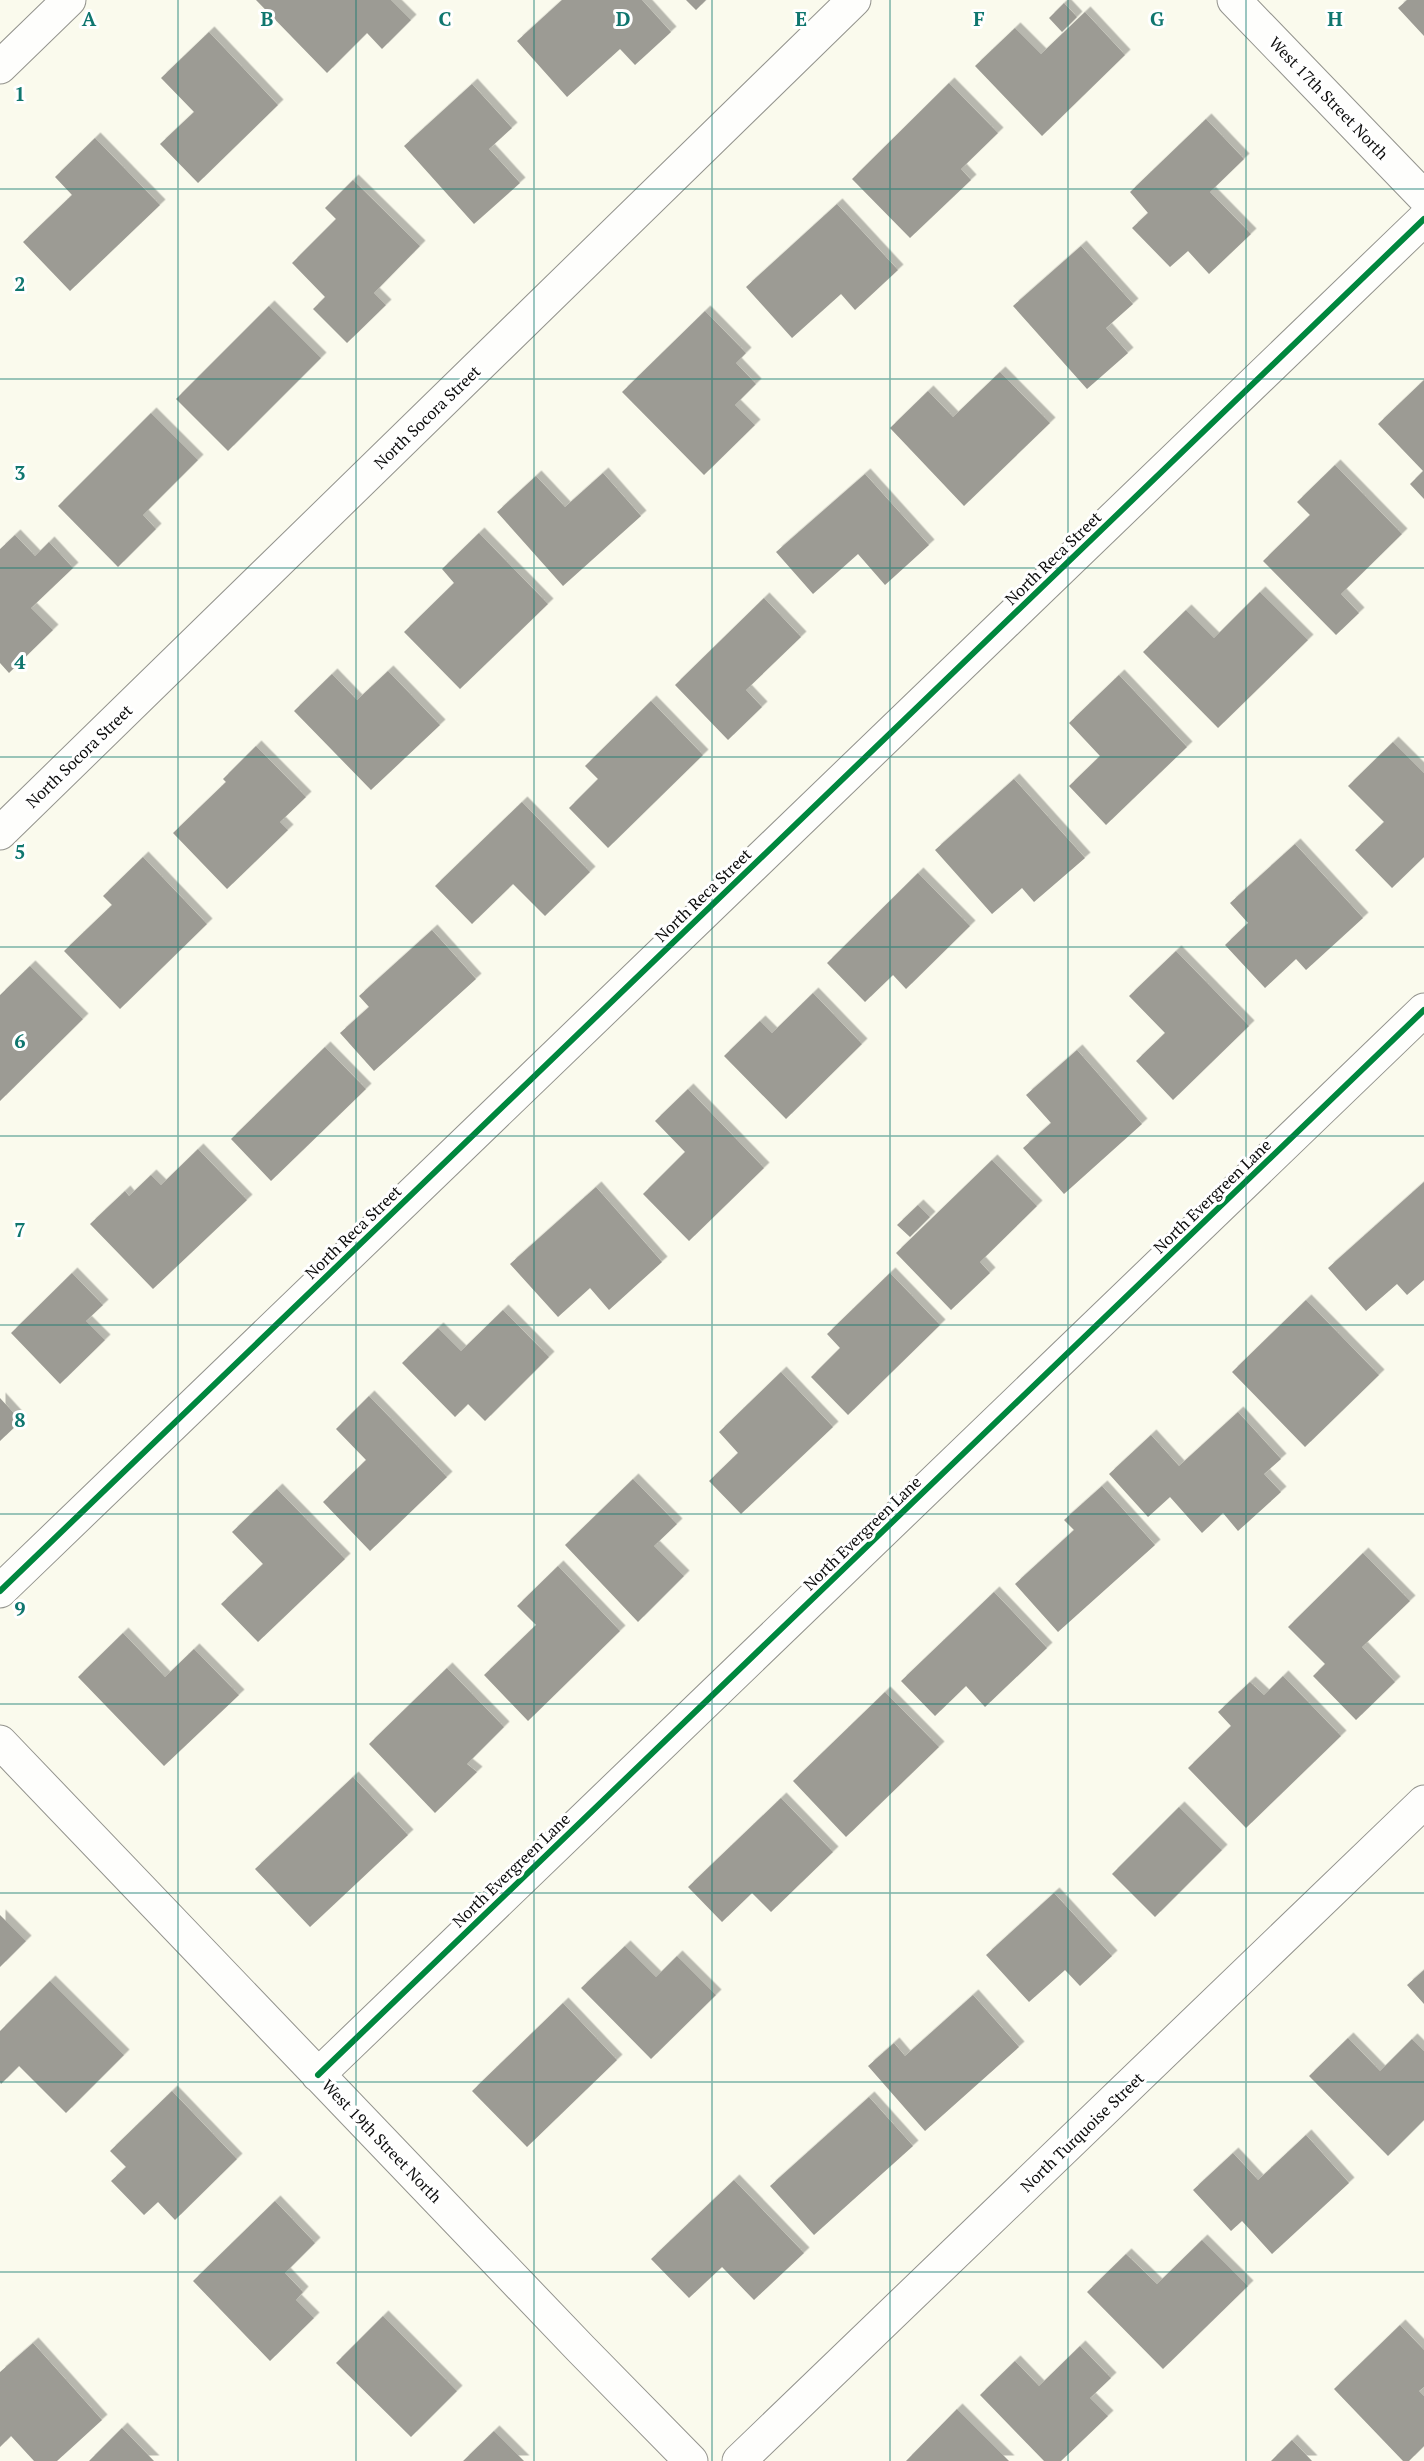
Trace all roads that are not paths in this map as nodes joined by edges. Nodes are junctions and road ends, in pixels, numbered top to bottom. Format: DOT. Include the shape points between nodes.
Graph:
graph roads {
  1 [pos="69,0"];
  2 [pos="854,0"];
  3 [pos="1243,3"];
  4 [pos="0,67"];
  5 [pos="1424,197"];
  6 [pos="1424,219"];
  7 [pos="0,833"];
  8 [pos="1424,1010"];
  9 [pos="0,1591"];
  10 [pos="0,1742"];
  11 [pos="1424,1802"];
  12 [pos="318,2075"];
  13 [pos="691,2461"];
  14 [pos="740,2461"];
  1 -- 4 [label="street"];
  2 -- 7 [label="street, North Socora Street"];
  3 -- 5 [label="street, West 17th Street North"];
  6 -- 9 [label="street, North Reca Street"];
  8 -- 12 [label="street, North Evergreen Lane"];
  10 -- 12 [label="street, West 19th Street North"];
  11 -- 14 [label="street, North Turquoise Street"];
  12 -- 13 [label="street, West 19th Street North"];
}
